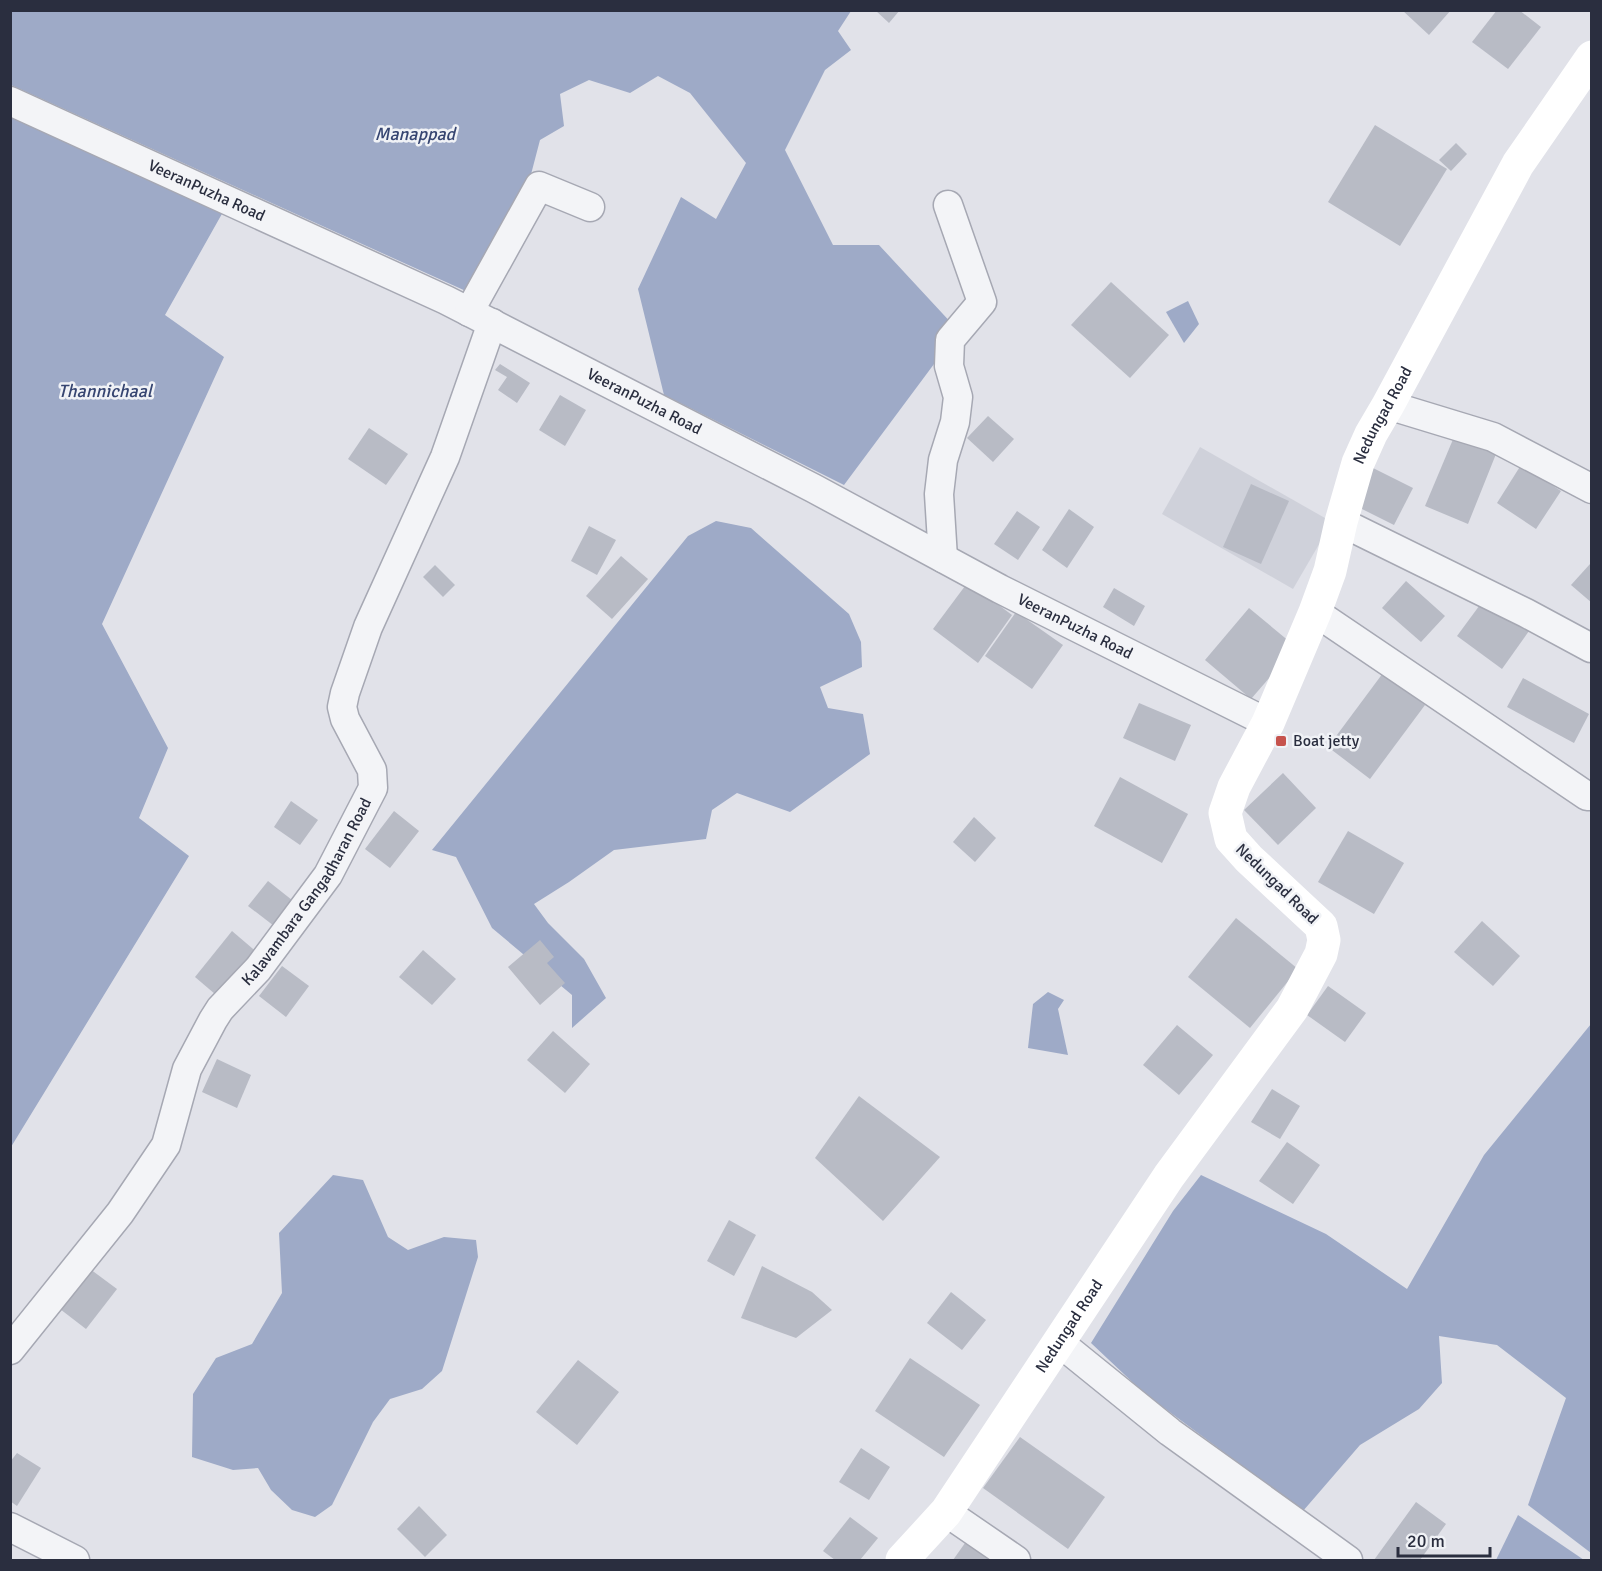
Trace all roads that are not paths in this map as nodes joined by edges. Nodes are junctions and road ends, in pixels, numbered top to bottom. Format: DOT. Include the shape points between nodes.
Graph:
graph roads {
  1 [pos="1592,57"];
  2 [pos="10,101"];
  3 [pos="948,205"];
  4 [pos="590,207"];
  5 [pos="481,318"];
  6 [pos="1388,405"];
  7 [pos="1592,489"];
  8 [pos="1341,522"];
  9 [pos="943,558"];
  10 [pos="1316,612"];
  11 [pos="1591,648"];
  12 [pos="1268,723"];
  13 [pos="1592,796"];
  14 [pos="1060,1343"];
  15 [pos="10,1350"];
  16 [pos="946,1512"];
  17 [pos="10,1527"];
  18 [pos="75,1560"];
  19 [pos="902,1560"];
  20 [pos="1016,1560"];
  21 [pos="1348,1560"];
  1 -- 6 [label="main road, Nedungad Road" via="1518,164"];
  2 -- 5 [label="street, VeeranPuzha Road"];
  3 -- 9 [label="street" via="982,302 950,340 949,366 958,397 939,494"];
  4 -- 5 [label="street, Kalavambara Gangadharan Road" via="539,186"];
  5 -- 9 [label="street, VeeranPuzha Road"];
  5 -- 15 [label="street, Kalavambara Gangadharan Road" via="445,457 368,627 345,693 345,718 372,770 373,788 320,886 258,969 213,1020 187,1069 166,1145 120,1213"];
  6 -- 7 [label="street" via="1492,436"];
  6 -- 8 [label="main road, Nedungad Road" via="1358,463"];
  8 -- 10 [label="main road, Nedungad Road"];
  8 -- 11 [label="street"];
  9 -- 12 [label="street, VeeranPuzha Road"];
  10 -- 12 [label="main road, Nedungad Road"];
  10 -- 13 [label="street"];
  12 -- 14 [label="main road, Nedungad Road" via="1234,787 1225,813 1231,839 1321,926 1321,954 1292,1009 1169,1176"];
  14 -- 16 [label="main road, Nedungad Road"];
  14 -- 21 [label="street" via="1170,1432"];
  16 -- 19 [label="main road, Nedungad Road"];
  16 -- 20 [label="street"];
  17 -- 18 [label="street"];
}
